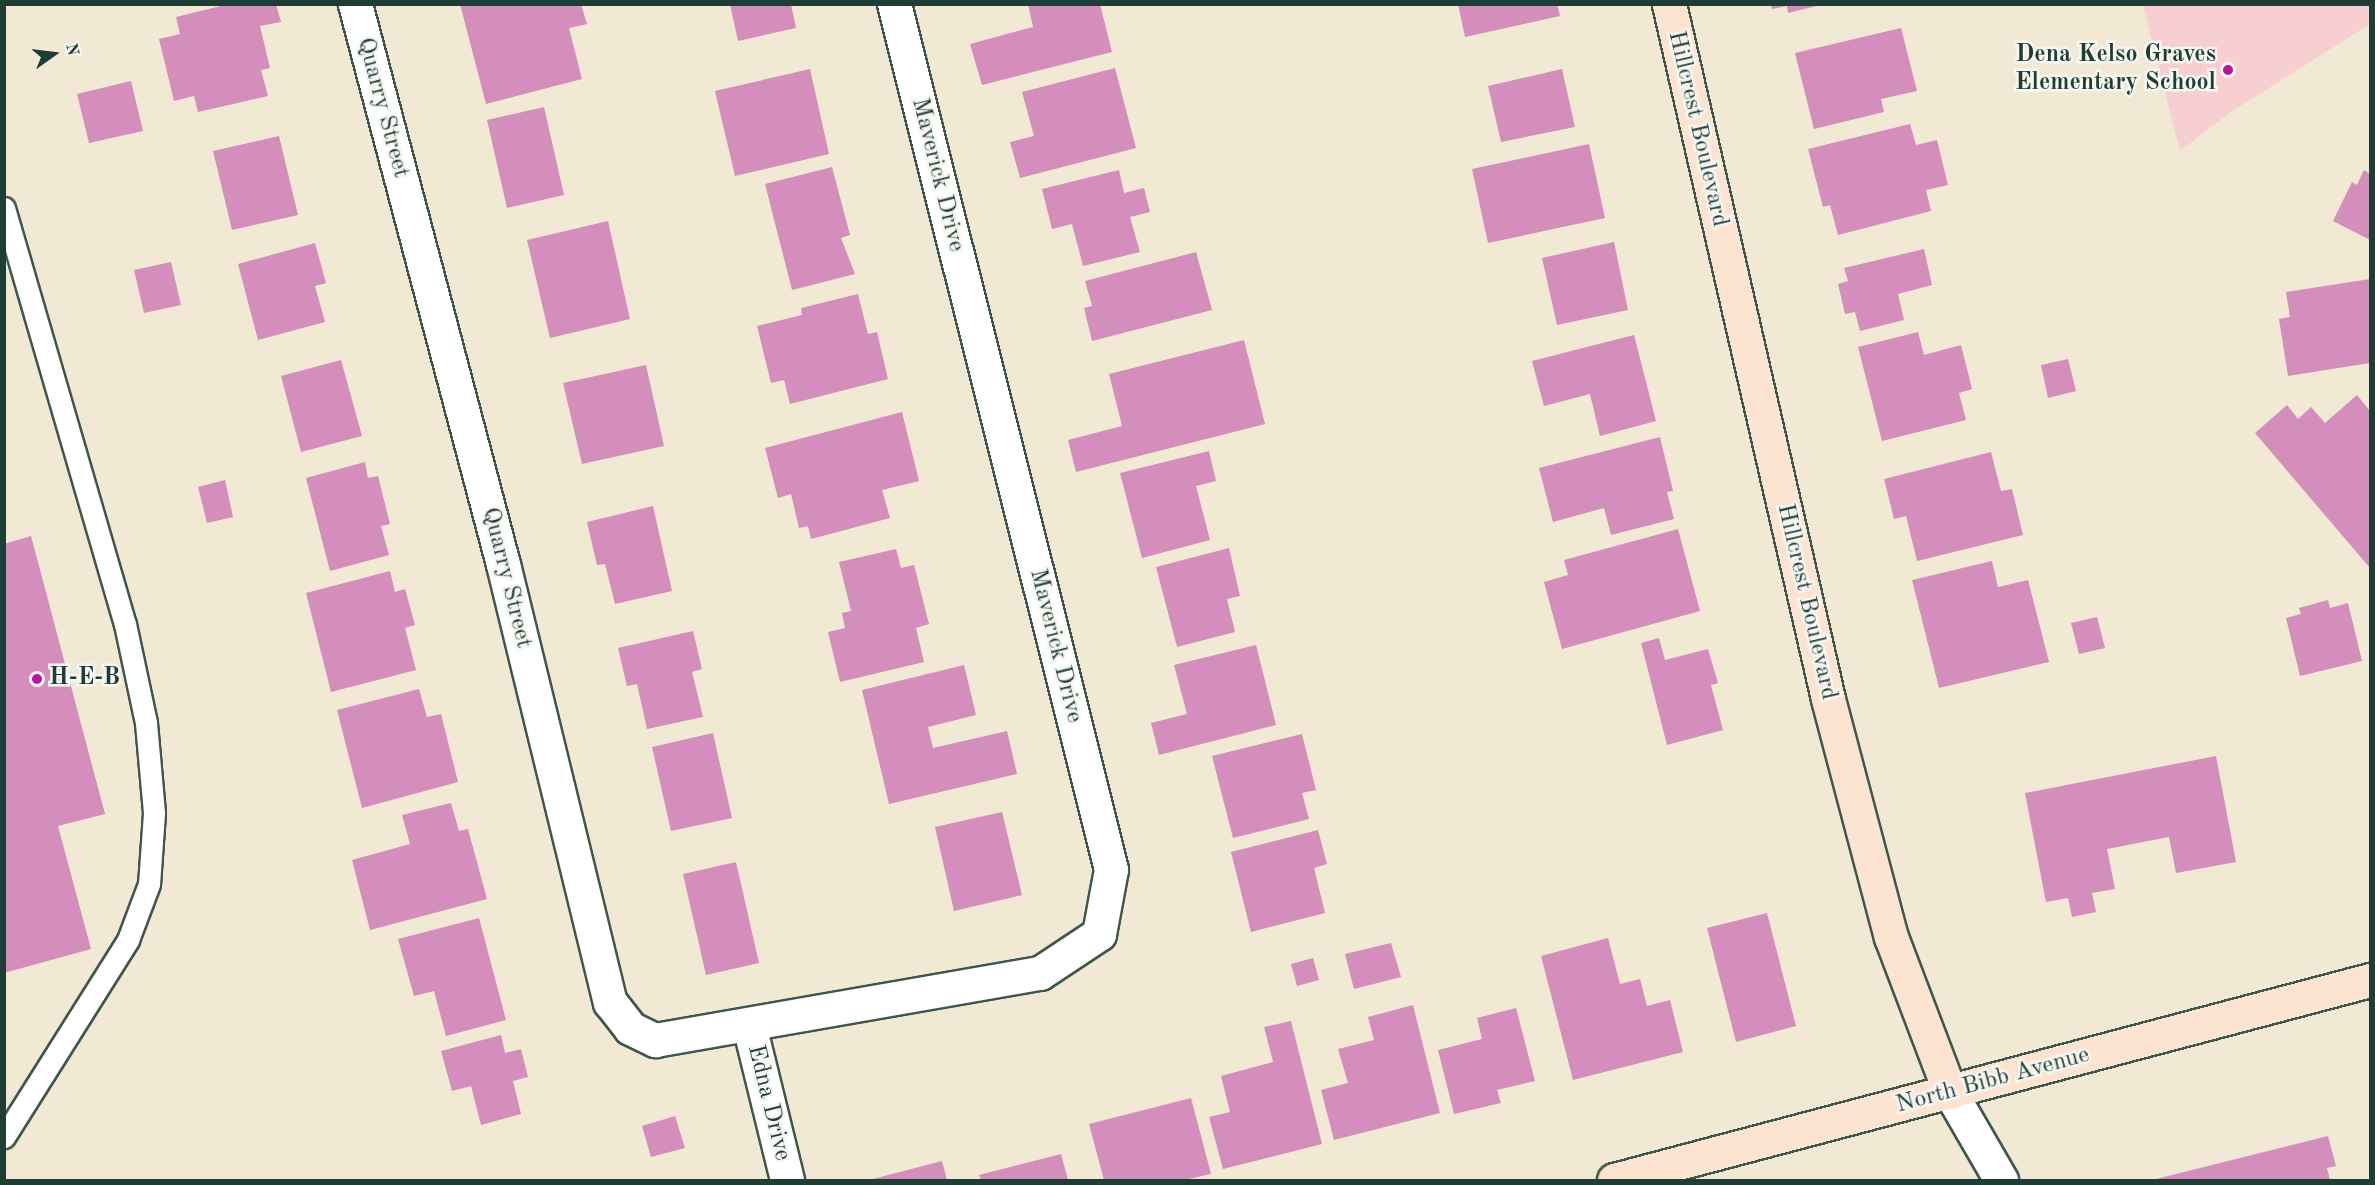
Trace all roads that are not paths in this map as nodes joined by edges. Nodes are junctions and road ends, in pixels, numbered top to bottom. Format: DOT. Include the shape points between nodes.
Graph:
graph roads {
  1 [pos="354,4"];
  2 [pos="894,4"];
  3 [pos="1669,4"];
  4 [pos="4,208"];
  5 [pos="2370,980"];
  6 [pos="749,1025"];
  7 [pos="1950,1092"];
  8 [pos="4,1137"];
  9 [pos="787,1180"];
  10 [pos="1614,1180"];
  11 [pos="2001,1180"];
  1 -- 6 [label="street, Quarry Street" via="503,564 610,1002 630,1028 655,1040"];
  2 -- 6 [label="street, Maverick Drive" via="1111,868 1099,934 1040,973"];
  3 -- 7 [label="street, Hillcrest Boulevard" via="1837,733 1891,937"];
  4 -- 8 [label="lane" via="125,624 146,723 154,813 149,884 128,940"];
  5 -- 7 [label="street, North Bibb Avenue"];
  6 -- 9 [label="street, Edna Drive"];
  7 -- 10 [label="street, North Bibb Avenue"];
  7 -- 11 [label="street, Hillcrest Boulevard"];
}
